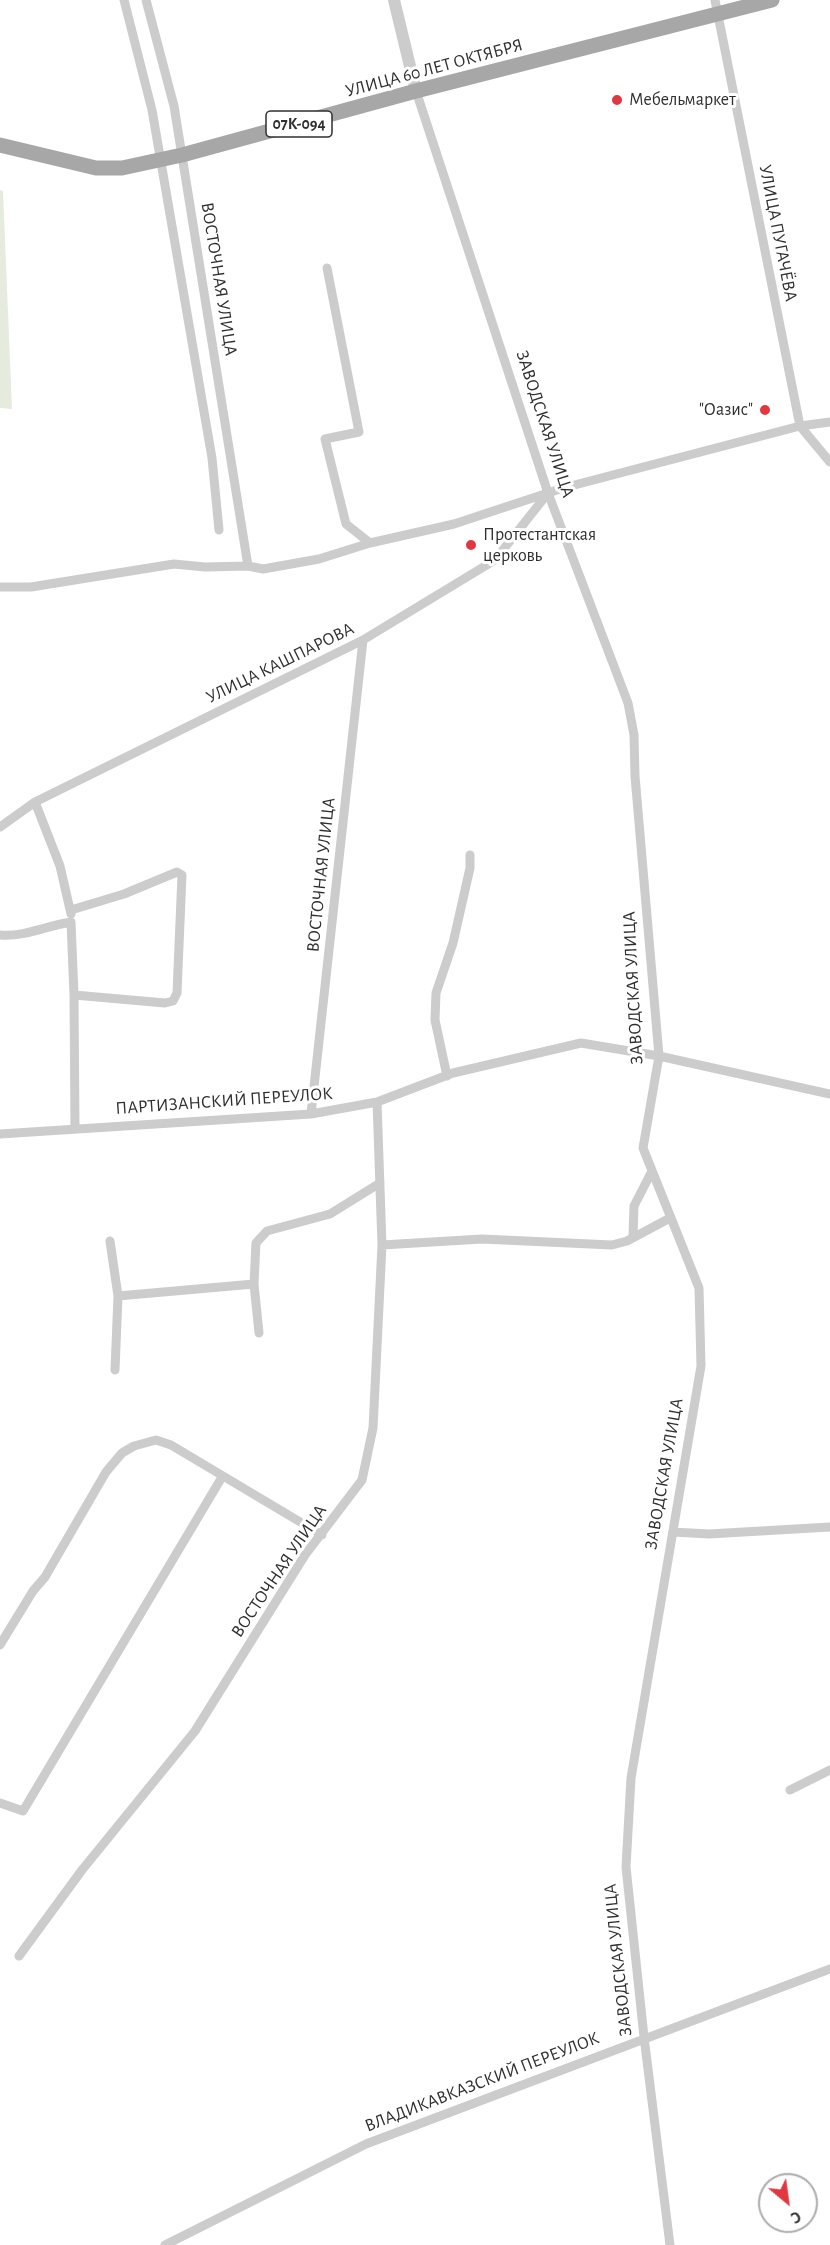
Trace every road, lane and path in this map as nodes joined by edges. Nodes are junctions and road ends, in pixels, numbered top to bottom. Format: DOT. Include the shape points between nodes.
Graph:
graph roads {
  1 [pos="124,0"];
  2 [pos="146,0"];
  3 [pos="394,0"];
  4 [pos="772,0"];
  5 [pos="716,7"];
  6 [pos="416,91"];
  7 [pos="0,145"];
  8 [pos="182,155"];
  9 [pos="160,160"];
  10 [pos="327,268"];
  11 [pos="830,422"];
  12 [pos="800,426"];
  13 [pos="208,436"];
  14 [pos="229,445"];
  15 [pos="830,462"];
  16 [pos="548,493"];
  17 [pos="219,530"];
  18 [pos="370,543"];
  19 [pos="248,566"];
  20 [pos="0,587"];
  21 [pos="363,640"];
  22 [pos="35,802"];
  23 [pos="0,827"];
  24 [pos="470,855"];
  25 [pos="71,910"];
  26 [pos="70,922"];
  27 [pos="0,935"];
  28 [pos="74,995"];
  29 [pos="658,1056"];
  30 [pos="447,1076"];
  31 [pos="830,1094"];
  32 [pos="377,1102"];
  33 [pos="311,1114"];
  34 [pos="75,1129"];
  35 [pos="0,1134"];
  36 [pos="652,1171"];
  37 [pos="380,1183"];
  38 [pos="670,1218"];
  39 [pos="633,1236"];
  40 [pos="110,1241"];
  41 [pos="382,1245"];
  42 [pos="254,1284"];
  43 [pos="118,1296"];
  44 [pos="259,1333"];
  45 [pos="115,1370"];
  46 [pos="222,1477"];
  47 [pos="830,1527"];
  48 [pos="673,1532"];
  49 [pos="322,1535"];
  50 [pos="0,1645"];
  51 [pos="830,1770"];
  52 [pos="790,1790"];
  53 [pos="0,1803"];
  54 [pos="19,1956"];
  55 [pos="830,1969"];
  56 [pos="644,2037"];
  57 [pos="165,2245"];
  58 [pos="670,2245"];
  1 -- 9 [label="street, ВОСТОЧНАЯ УЛИЦА" via="152,110"];
  2 -- 8 [label="street, ВОСТОЧНАЯ УЛИЦА" via="174,106"];
  3 -- 6 [label="street, ЗАВОДСКАЯ УЛИЦА"];
  4 -- 5 [label="main road, УЛИЦА 60 ЛЕТ ОКТЯБРЯ"];
  5 -- 6 [label="main road, УЛИЦА 60 ЛЕТ ОКТЯБРЯ"];
  5 -- 12 [label="street, УЛИЦА ПУГАЧЁВА"];
  6 -- 8 [label="main road, УЛИЦА 60 ЛЕТ ОКТЯБРЯ / 07К-094"];
  6 -- 16 [label="street, ЗАВОДСКАЯ УЛИЦА"];
  7 -- 9 [label="main road, УЛИЦА 60 ЛЕТ ОКТЯБРЯ / 07К-094" via="96,168 122,168"];
  8 -- 9 [label="main road, УЛИЦА 60 ЛЕТ ОКТЯБРЯ / 07К-094"];
  8 -- 14 [label="street, ВОСТОЧНАЯ УЛИЦА"];
  9 -- 13 [label="street, ВОСТОЧНАЯ УЛИЦА"];
  10 -- 18 [label="street" via="359,432 325,439 346,525"];
  11 -- 12 [label="street"];
  12 -- 15 [label="street, УЛИЦА ПУГАЧЁВА"];
  12 -- 16 [label="street"];
  13 -- 14 [label="street"];
  13 -- 17 [label="street, ВОСТОЧНАЯ УЛИЦА"];
  14 -- 19 [label="street, ВОСТОЧНАЯ УЛИЦА"];
  16 -- 18 [label="street" via="454,524"];
  16 -- 21 [label="street, УЛИЦА КАШПАРОВА" via="495,560"];
  16 -- 29 [label="street, ЗАВОДСКАЯ УЛИЦА" via="628,703"];
  18 -- 19 [label="street" via="319,559 263,569"];
  19 -- 20 [label="street" via="174,564 31,587"];
  21 -- 22 [label="street, УЛИЦА КАШПАРОВА"];
  21 -- 33 [label="street, ВОСТОЧНАЯ УЛИЦА"];
  22 -- 23 [label="street, УЛИЦА КАШПАРОВА"];
  22 -- 25 [label="street" via="60,866"];
  24 -- 30 [label="street" via="453,943 436,993 435,1020"];
  25 -- 26 [label="street"];
  25 -- 28 [label="street" via="177,872 182,875 177,993 173,1001"];
  26 -- 27 [label="street" via="26,935"];
  26 -- 28 [label="street"];
  28 -- 34 [label="street"];
  29 -- 30 [label="street, ПАРТИЗАНСКИЙ ПЕРЕУЛОК" via="580,1043"];
  29 -- 31 [label="street, ПАРТИЗАНСКИЙ ПЕРЕУЛОК"];
  29 -- 36 [label="street, ЗАВОДСКАЯ УЛИЦА" via="643,1148"];
  30 -- 32 [label="street, ПАРТИЗАНСКИЙ ПЕРЕУЛОК"];
  32 -- 33 [label="street, ПАРТИЗАНСКИЙ ПЕРЕУЛОК"];
  32 -- 37 [label="street, ВОСТОЧНАЯ УЛИЦА"];
  33 -- 34 [label="street, ПАРТИЗАНСКИЙ ПЕРЕУЛОК"];
  34 -- 35 [label="street, ПАРТИЗАНСКИЙ ПЕРЕУЛОК"];
  36 -- 38 [label="street, ЗАВОДСКАЯ УЛИЦА"];
  36 -- 39 [label="street" via="634,1206"];
  37 -- 41 [label="street, ВОСТОЧНАЯ УЛИЦА"];
  37 -- 42 [label="street" via="330,1214 267,1232 256,1243"];
  38 -- 39 [label="street"];
  38 -- 48 [label="street, ЗАВОДСКАЯ УЛИЦА" via="699,1288 700,1366"];
  39 -- 41 [label="street" via="612,1245 482,1239"];
  40 -- 43 [label="street"];
  41 -- 49 [label="street, ВОСТОЧНАЯ УЛИЦА" via="373,1428 362,1480"];
  42 -- 43 [label="street"];
  42 -- 44 [label="street"];
  43 -- 45 [label="street"];
  46 -- 49 [label="street"];
  46 -- 50 [label="street" via="156,1440 122,1453 106,1472"];
  46 -- 53 [label="street" via="23,1811"];
  47 -- 48 [label="street" via="709,1534"];
  48 -- 56 [label="street, ЗАВОДСКАЯ УЛИЦА" via="631,1790 626,1867"];
  49 -- 54 [label="street, ВОСТОЧНАЯ УЛИЦА" via="305,1555 195,1731 81,1870"];
  51 -- 52 [label="street"];
  55 -- 56 [label="street, ВЛАДИКАВКАЗСКИЙ ПЕРЕУЛОК"];
  56 -- 57 [label="street, ВЛАДИКАВКАЗСКИЙ ПЕРЕУЛОК" via="366,2144"];
  56 -- 58 [label="street, ЗАВОДСКАЯ УЛИЦА"];
}
